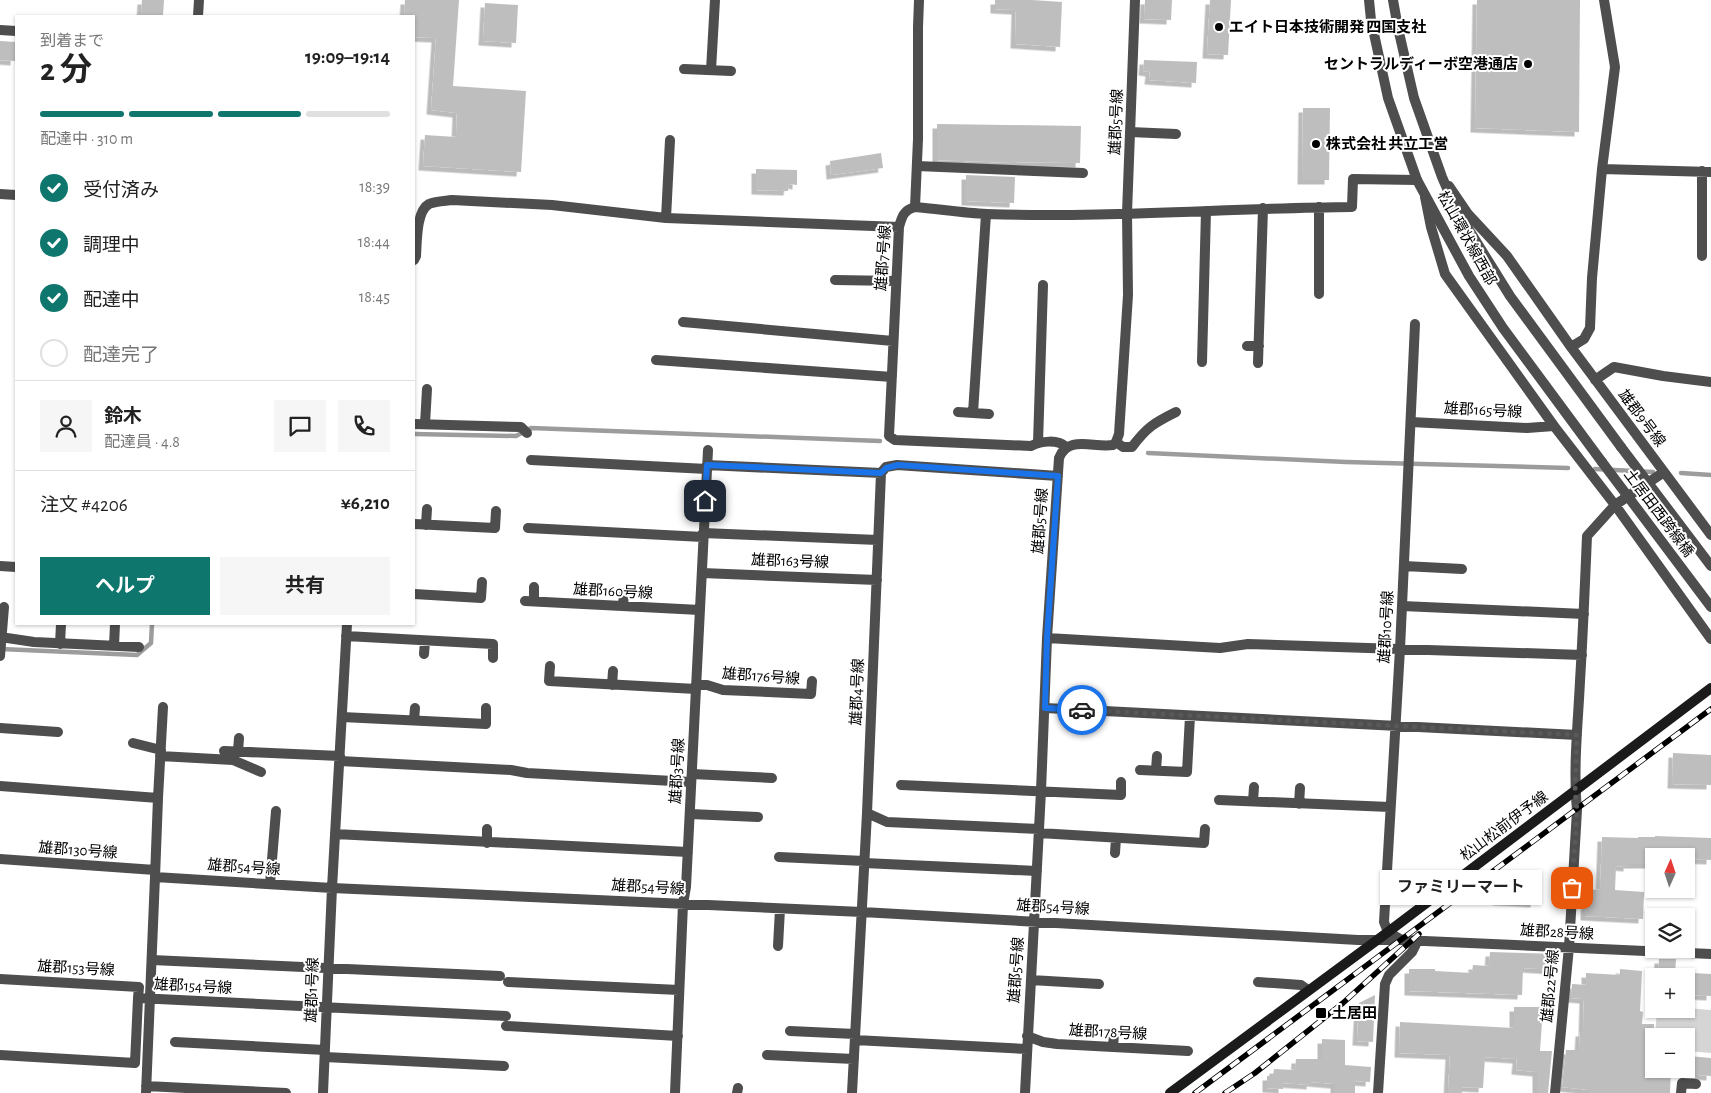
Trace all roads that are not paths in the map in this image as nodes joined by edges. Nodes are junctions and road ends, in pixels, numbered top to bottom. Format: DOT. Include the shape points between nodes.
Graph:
graph roads {
  1 [pos="198,0"];
  2 [pos="715,0"];
  3 [pos="919,0"];
  4 [pos="1135,0"];
  5 [pos="1369,0"];
  6 [pos="1393,0"];
  7 [pos="1604,0"];
  8 [pos="198,15"];
  9 [pos="0,30"];
  10 [pos="15,32"];
  11 [pos="684,69"];
  12 [pos="711,70"];
  13 [pos="731,71"];
  14 [pos="1130,132"];
  15 [pos="1176,134"];
  16 [pos="670,140"];
  17 [pos="917,166"];
  18 [pos="1602,169"];
  19 [pos="1707,172"];
  20 [pos="1083,173"];
  21 [pos="1442,177"];
  22 [pos="1417,180"];
  23 [pos="0,194"];
  24 [pos="1424,194"];
  25 [pos="15,195"];
  26 [pos="915,207"];
  27 [pos="1319,207"];
  28 [pos="1263,208"];
  29 [pos="1206,210"];
  30 [pos="1127,213"];
  31 [pos="986,214"];
  32 [pos="666,218"];
  33 [pos="899,227"];
  34 [pos="1702,256"];
  35 [pos="415,258"];
  36 [pos="835,280"];
  37 [pos="896,281"];
  38 [pos="1043,285"];
  39 [pos="1318,294"];
  40 [pos="694,312"];
  41 [pos="1415,324"];
  42 [pos="893,341"];
  43 [pos="1247,346"];
  44 [pos="1259,346"];
  45 [pos="1571,347"];
  46 [pos="656,360"];
  47 [pos="1202,362"];
  48 [pos="1258,363"];
  49 [pos="892,377"];
  50 [pos="1595,380"];
  51 [pos="1711,382"];
  52 [pos="427,389"];
  53 [pos="958,412"];
  54 [pos="973,412"];
  55 [pos="1176,412"];
  56 [pos="989,414"];
  57 [pos="1411,422"];
  58 [pos="415,424"];
  59 [pos="425,424"];
  60 [pos="1554,426"];
  61 [pos="524,430"];
  62 [pos="1116,442"];
  63 [pos="1038,443"];
  64 [pos="1066,447"];
  65 [pos="1621,447"];
  66 [pos="708,450"];
  67 [pos="531,460"];
  68 [pos="1602,462"];
  69 [pos="707,467"];
  70 [pos="1664,472"];
  71 [pos="881,473"];
  72 [pos="1058,476"];
  73 [pos="1615,505"];
  74 [pos="427,509"];
  75 [pos="496,511"];
  76 [pos="415,524"];
  77 [pos="426,525"];
  78 [pos="528,528"];
  79 [pos="703,535"];
  80 [pos="1711,535"];
  81 [pos="878,540"];
  82 [pos="0,566"];
  83 [pos="1404,566"];
  84 [pos="1711,566"];
  85 [pos="15,567"];
  86 [pos="1462,569"];
  87 [pos="702,573"];
  88 [pos="877,580"];
  89 [pos="482,582"];
  90 [pos="534,587"];
  91 [pos="624,593"];
  92 [pos="415,594"];
  93 [pos="623,606"];
  94 [pos="1402,606"];
  95 [pos="1711,606"];
  96 [pos="4,607"];
  97 [pos="700,610"];
  98 [pos="1584,614"];
  99 [pos="61,625"];
  100 [pos="115,625"];
  101 [pos="347,625"];
  102 [pos="346,636"];
  103 [pos="1047,638"];
  104 [pos="1711,639"];
  105 [pos="425,641"];
  106 [pos="60,644"];
  107 [pos="1,646"];
  108 [pos="114,646"];
  109 [pos="139,647"];
  110 [pos="1400,649"];
  111 [pos="424,654"];
  112 [pos="1582,655"];
  113 [pos="493,658"];
  114 [pos="550,666"];
  115 [pos="613,671"];
  116 [pos="812,681"];
  117 [pos="612,685"];
  118 [pos="696,687"];
  119 [pos="1711,688"];
  120 [pos="163,707"];
  121 [pos="415,708"];
  122 [pos="486,708"];
  123 [pos="1045,708"];
  124 [pos="1190,716"];
  125 [pos="342,717"];
  126 [pos="414,720"];
  127 [pos="1395,726"];
  128 [pos="0,728"];
  129 [pos="58,732"];
  130 [pos="1577,735"];
  131 [pos="239,738"];
  132 [pos="133,743"];
  133 [pos="224,751"];
  134 [pos="238,751"];
  135 [pos="161,753"];
  136 [pos="1157,756"];
  137 [pos="340,759"];
  138 [pos="1140,770"];
  139 [pos="1156,770"];
  140 [pos="260,772"];
  141 [pos="692,778"];
  142 [pos="772,778"];
  143 [pos="1122,782"];
  144 [pos="901,785"];
  145 [pos="0,786"];
  146 [pos="1254,787"];
  147 [pos="1300,788"];
  148 [pos="1042,791"];
  149 [pos="1575,791"];
  150 [pos="158,798"];
  151 [pos="1219,800"];
  152 [pos="1253,802"];
  153 [pos="1299,804"];
  154 [pos="1390,808"];
  155 [pos="276,811"];
  156 [pos="867,813"];
  157 [pos="690,814"];
  158 [pos="758,817"];
  159 [pos="487,829"];
  160 [pos="1205,829"];
  161 [pos="1039,831"];
  162 [pos="335,834"];
  163 [pos="1116,838"];
  164 [pos="487,843"];
  165 [pos="688,852"];
  166 [pos="1115,853"];
  167 [pos="779,857"];
  168 [pos="0,859"];
  169 [pos="864,862"];
  170 [pos="1037,871"];
  171 [pos="155,873"];
  172 [pos="270,884"];
  173 [pos="332,888"];
  174 [pos="683,904"];
  175 [pos="780,909"];
  176 [pos="862,912"];
  177 [pos="1035,921"];
  178 [pos="1388,932"];
  179 [pos="1378,939"];
  180 [pos="1402,940"];
  181 [pos="1418,940"];
  182 [pos="778,946"];
  183 [pos="1569,947"];
  184 [pos="1711,954"];
  185 [pos="152,960"];
  186 [pos="328,969"];
  187 [pos="0,979"];
  188 [pos="1031,980"];
  189 [pos="1258,982"];
  190 [pos="1099,984"];
  191 [pos="679,990"];
  192 [pos="1308,990"];
  193 [pos="138,998"];
  194 [pos="150,998"];
  195 [pos="326,1008"];
  196 [pos="790,1031"];
  197 [pos="1114,1034"];
  198 [pos="678,1036"];
  199 [pos="1027,1036"];
  200 [pos="855,1037"];
  201 [pos="1176,1039"];
  202 [pos="175,1042"];
  203 [pos="1113,1047"];
  204 [pos="1027,1049"];
  205 [pos="1175,1050"];
  206 [pos="1188,1052"];
  207 [pos="325,1054"];
  208 [pos="0,1055"];
  209 [pos="767,1055"];
  210 [pos="854,1059"];
  211 [pos="504,1066"];
  212 [pos="1696,1084"];
  213 [pos="146,1090"];
  214 [pos="286,1093"];
  215 [pos="323,1093"];
  216 [pos="676,1093"];
  217 [pos="852,1093"];
  218 [pos="1025,1093"];
  219 [pos="1170,1093"];
  220 [pos="1378,1093"];
  221 [pos="1555,1093"];
  222 [pos="1681,1093"];
  1 -- 8 [label="street"];
  2 -- 12 [label="street"];
  3 -- 17 [label="street"];
  4 -- 14 [label="street, 雄郡5号線"];
  5 -- 22 [label="street, 松山環状線西部" via="1388,98"];
  6 -- 21 [label="street, 松山環状線西部" via="1414,98"];
  7 -- 18 [label="street" via="1615,67"];
  9 -- 10 [label="street"];
  11 -- 12 [label="street"];
  12 -- 13 [label="street"];
  14 -- 15 [label="street"];
  14 -- 30 [label="street, 雄郡5号線"];
  16 -- 32 [label="street"];
  17 -- 20 [label="street"];
  17 -- 26 [label="street"];
  18 -- 19 [label="street"];
  18 -- 45 [label="street" via="1590,328 1584,339"];
  19 -- 34 [label="street"];
  21 -- 45 [label="street, 雄郡9号線" via="1468,214 1507,256"];
  21 -- 65 [label="street, 松山環状線西部" via="1456,209 1510,296"];
  22 -- 24 [label="street, 松山環状線西部"];
  22 -- 27 [label="street" via="1353,179 1352,207"];
  23 -- 25 [label="street"];
  24 -- 60 [label="street" via="1445,274"];
  24 -- 68 [label="street, 松山環状線西部" via="1469,276 1503,328"];
  26 -- 31 [label="street"];
  26 -- 33 [label="street, 雄郡7号線" via="902,216"];
  27 -- 28 [label="street"];
  27 -- 39 [label="street"];
  28 -- 29 [label="street"];
  28 -- 44 [label="street"];
  29 -- 30 [label="street"];
  29 -- 47 [label="street"];
  30 -- 31 [label="street"];
  30 -- 62 [label="street, 雄郡5号線" via="1128,295 1120,434"];
  31 -- 54 [label="street"];
  32 -- 33 [label="street"];
  32 -- 35 [label="street" via="552,205 438,202 428,204 422,211"];
  33 -- 37 [label="street, 雄郡7号線"];
  36 -- 37 [label="street"];
  37 -- 42 [label="street, 雄郡7号線"];
  38 -- 63 [label="street"];
  40 -- 42 [label="street" via="688,323"];
  41 -- 57 [label="street, 雄郡10号線"];
  42 -- 49 [label="street, 雄郡7号線"];
  43 -- 44 [label="street"];
  44 -- 48 [label="street"];
  45 -- 50 [label="street, 雄郡9号線"];
  46 -- 49 [label="street"];
  49 -- 63 [label="street, 雄郡7号線" via="889,436 895,440 1021,446"];
  50 -- 51 [label="street" via="1614,368"];
  50 -- 70 [label="street, 雄郡9号線"];
  52 -- 59 [label="street"];
  53 -- 54 [label="street"];
  54 -- 56 [label="street"];
  55 -- 62 [label="street" via="1153,423 1132,447 1123,447"];
  57 -- 60 [label="street, 雄郡165号線" via="1527,428"];
  57 -- 83 [label="street, 雄郡10号線"];
  58 -- 59 [label="street"];
  59 -- 61 [label="street"];
  60 -- 73 [label="street"];
  62 -- 64 [label="street" via="1108,446 1073,444"];
  63 -- 64 [label="street" via="1062,443"];
  64 -- 72 [label="street, 雄郡5号線" via="1059,458"];
  65 -- 84 [label="street, 土居田西跨線橋, bridge"];
  66 -- 69 [label="street, 雄郡3号線"];
  67 -- 69 [label="street"];
  68 -- 95 [label="street, 土居田西跨線橋, bridge"];
  69 -- 71 [label="street"];
  69 -- 79 [label="street, 雄郡3号線"];
  70 -- 73 [label="street"];
  70 -- 80 [label="street, 雄郡9号線"];
  71 -- 72 [label="street" via="898,465"];
  71 -- 81 [label="street, 雄郡4号線"];
  72 -- 103 [label="street, 雄郡5号線"];
  73 -- 98 [label="street" via="1587,536"];
  73 -- 104 [label="street"];
  74 -- 77 [label="street"];
  75 -- 77 [label="street" via="495,528"];
  76 -- 77 [label="street"];
  78 -- 79 [label="street"];
  79 -- 81 [label="street"];
  79 -- 87 [label="street, 雄郡3号線"];
  81 -- 88 [label="street, 雄郡4号線"];
  82 -- 85 [label="street"];
  83 -- 86 [label="street"];
  83 -- 94 [label="street, 雄郡10号線"];
  87 -- 88 [label="street, 雄郡163号線"];
  87 -- 97 [label="street, 雄郡3号線"];
  88 -- 156 [label="street, 雄郡4号線"];
  89 -- 92 [label="street" via="481,598"];
  90 -- 93 [label="street, 雄郡160号線" via="530,601"];
  91 -- 93 [label="street"];
  93 -- 97 [label="street, 雄郡160号線"];
  94 -- 98 [label="street"];
  94 -- 110 [label="street, 雄郡10号線"];
  96 -- 107 [label="street"];
  97 -- 118 [label="street, 雄郡3号線"];
  98 -- 112 [label="street"];
  99 -- 106 [label="street"];
  100 -- 108 [label="street"];
  101 -- 102 [label="street, 雄郡1号線"];
  102 -- 105 [label="street"];
  102 -- 125 [label="street, 雄郡1号線"];
  103 -- 110 [label="street" via="1220,648 1248,644"];
  103 -- 123 [label="street, 雄郡5号線"];
  105 -- 111 [label="street"];
  105 -- 113 [label="street" via="493,644"];
  106 -- 107 [label="street"];
  106 -- 108 [label="street"];
  108 -- 109 [label="street"];
  110 -- 112 [label="street"];
  110 -- 127 [label="street, 雄郡10号線"];
  112 -- 130 [label="street"];
  114 -- 117 [label="street" via="549,681"];
  115 -- 117 [label="street"];
  116 -- 118 [label="street, 雄郡176号線" via="811,694 722,690 707,685"];
  117 -- 118 [label="street"];
  118 -- 141 [label="street, 雄郡3号線"];
  119 -- 149 [label="main road, 松山松前伊予線"];
  120 -- 135 [label="street"];
  121 -- 126 [label="street"];
  122 -- 126 [label="street" via="486,724"];
  123 -- 124 [label="street"];
  123 -- 148 [label="street, 雄郡5号線"];
  124 -- 127 [label="street"];
  124 -- 139 [label="street" via="1187,772"];
  125 -- 126 [label="street"];
  125 -- 137 [label="street, 雄郡1号線"];
  127 -- 130 [label="street"];
  127 -- 154 [label="street, 雄郡10号線"];
  128 -- 129 [label="street"];
  130 -- 149 [label="street"];
  131 -- 134 [label="street"];
  132 -- 135 [label="street"];
  133 -- 134 [label="street"];
  134 -- 137 [label="street"];
  135 -- 140 [label="street" via="233,760"];
  135 -- 150 [label="street"];
  136 -- 139 [label="street"];
  137 -- 141 [label="street" via="527,773"];
  137 -- 162 [label="street, 雄郡1号線"];
  138 -- 139 [label="street"];
  141 -- 142 [label="street"];
  141 -- 157 [label="street, 雄郡3号線"];
  143 -- 148 [label="street" via="1121,796"];
  144 -- 148 [label="street"];
  145 -- 150 [label="street"];
  146 -- 152 [label="street"];
  147 -- 153 [label="street"];
  148 -- 161 [label="street, 雄郡5号線"];
  149 -- 178 [label="main road, 松山松前伊予線"];
  149 -- 183 [label="street, 雄郡22号線" via="1577,810"];
  150 -- 171 [label="street"];
  151 -- 152 [label="street"];
  152 -- 153 [label="street"];
  153 -- 154 [label="street"];
  154 -- 178 [label="street, 雄郡10号線" via="1384,922"];
  155 -- 172 [label="street"];
  156 -- 161 [label="street" via="888,822"];
  156 -- 169 [label="street, 雄郡4号線"];
  157 -- 158 [label="street"];
  157 -- 165 [label="street, 雄郡3号線"];
  159 -- 164 [label="street"];
  160 -- 163 [label="street" via="1204,843"];
  161 -- 163 [label="street"];
  161 -- 170 [label="street, 雄郡5号線"];
  162 -- 164 [label="street"];
  162 -- 173 [label="street, 雄郡1号線"];
  163 -- 166 [label="street"];
  164 -- 165 [label="street"];
  165 -- 174 [label="street, 雄郡3号線"];
  167 -- 169 [label="street"];
  168 -- 171 [label="street, 雄郡130号線"];
  169 -- 170 [label="street"];
  169 -- 176 [label="street, 雄郡4号線"];
  170 -- 177 [label="street, 雄郡5号線"];
  171 -- 172 [label="street, 雄郡54号線"];
  171 -- 185 [label="street"];
  172 -- 173 [label="street, 雄郡54号線"];
  173 -- 174 [label="street, 雄郡54号線"];
  173 -- 186 [label="street, 雄郡1号線"];
  174 -- 175 [label="street, 雄郡54号線"];
  174 -- 191 [label="street, 雄郡3号線"];
  175 -- 176 [label="street, 雄郡54号線"];
  175 -- 182 [label="street"];
  176 -- 177 [label="street, 雄郡54号線"];
  176 -- 200 [label="street, 雄郡4号線"];
  177 -- 179 [label="street, 雄郡54号線"];
  177 -- 188 [label="street, 雄郡5号線"];
  178 -- 179 [label="main road, 松山松前伊予線"];
  178 -- 180 [label="street, 雄郡28号線"];
  179 -- 180 [label="street, 雄郡28号線"];
  179 -- 192 [label="main road, 松山松前伊予線"];
  180 -- 181 [label="street, 雄郡28号線"];
  181 -- 183 [label="street, 雄郡28号線"];
  181 -- 220 [label="street" via="1412,952 1389,974 1385,984"];
  183 -- 184 [label="street, 雄郡28号線"];
  183 -- 221 [label="street, 雄郡22号線"];
  185 -- 186 [label="street"];
  185 -- 194 [label="street"];
  186 -- 191 [label="street"];
  186 -- 195 [label="street, 雄郡1号線"];
  187 -- 193 [label="street, 雄郡153号線" via="139,987"];
  188 -- 190 [label="street"];
  188 -- 199 [label="street, 雄郡5号線"];
  189 -- 192 [label="street" via="1301,985"];
  191 -- 198 [label="street, 雄郡3号線"];
  192 -- 219 [label="main road, 松山松前伊予線"];
  193 -- 194 [label="street, 雄郡154号線"];
  193 -- 208 [label="street, 雄郡154号線" via="135,1063"];
  194 -- 195 [label="street, 雄郡154号線"];
  194 -- 213 [label="street"];
  195 -- 198 [label="street, 雄郡154号線"];
  195 -- 207 [label="street, 雄郡1号線"];
  196 -- 200 [label="street"];
  197 -- 203 [label="street"];
  198 -- 216 [label="street, 雄郡3号線"];
  199 -- 203 [label="street, 雄郡178号線" via="1057,1044"];
  199 -- 204 [label="street, 雄郡5号線"];
  200 -- 204 [label="street"];
  200 -- 210 [label="street, 雄郡4号線"];
  201 -- 205 [label="street"];
  202 -- 207 [label="street"];
  203 -- 205 [label="street, 雄郡178号線"];
  204 -- 218 [label="street, 雄郡5号線"];
  205 -- 206 [label="street, 雄郡178号線"];
  207 -- 211 [label="street"];
  207 -- 215 [label="street, 雄郡1号線"];
  209 -- 210 [label="street"];
  210 -- 217 [label="street, 雄郡4号線"];
  212 -- 222 [label="street" via="1682,1083"];
  213 -- 214 [label="street"];
}
